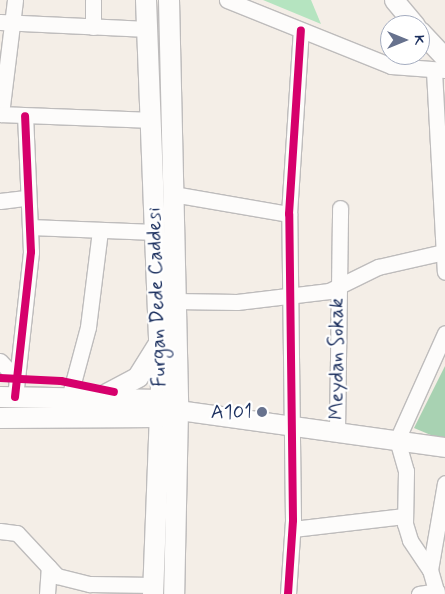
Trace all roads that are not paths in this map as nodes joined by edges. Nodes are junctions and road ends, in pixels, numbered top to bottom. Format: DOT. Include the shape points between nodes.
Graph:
graph roads {
  1 [pos="15,0"];
  2 [pos="93,0"];
  3 [pos="146,0"];
  4 [pos="169,0"];
  5 [pos="227,0"];
  6 [pos="394,0"];
  7 [pos="407,15"];
  8 [pos="6,22"];
  9 [pos="93,27"];
  10 [pos="148,29"];
  11 [pos="300,30"];
  12 [pos="430,48"];
  13 [pos="441,66"];
  14 [pos="2,88"];
  15 [pos="26,116"];
  16 [pos="152,120"];
  17 [pos="173,194"];
  18 [pos="26,198"];
  19 [pos="0,201"];
  20 [pos="340,208"];
  21 [pos="289,214"];
  22 [pos="30,227"];
  23 [pos="100,230"];
  24 [pos="155,232"];
  25 [pos="444,252"];
  26 [pos="445,272"];
  27 [pos="338,287"];
  28 [pos="289,298"];
  29 [pos="175,301"];
  30 [pos="445,333"];
  31 [pos="160,341"];
  32 [pos="0,361"];
  33 [pos="10,391"];
  34 [pos="69,398"];
  35 [pos="94,398"];
  36 [pos="166,409"];
  37 [pos="0,418"];
  38 [pos="291,425"];
  39 [pos="337,431"];
  40 [pos="397,440"];
  41 [pos="445,448"];
  42 [pos="445,483"];
  43 [pos="404,516"];
  44 [pos="293,529"];
  45 [pos="0,531"];
  46 [pos="49,567"];
  47 [pos="430,570"];
  48 [pos="153,589"];
  49 [pos="437,593"];
  50 [pos="47,594"];
  51 [pos="174,594"];
  52 [pos="288,594"];
  53 [pos="419,594"];
  1 -- 8 [label="street"];
  2 -- 9 [label="street"];
  3 -- 10 [label="main road, Furgan Dede Caddesi"];
  4 -- 17 [label="main road, Furgan Dede Caddesi"];
  5 -- 11 [label="street"];
  6 -- 7 [label="street"];
  8 -- 9 [label="street"];
  8 -- 14 [label="street"];
  9 -- 10 [label="street"];
  10 -- 16 [label="main road, Furgan Dede Caddesi"];
  11 -- 13 [label="street" via="391,66"];
  11 -- 21 [label="street"];
  12 -- 13 [label="street"];
  13 -- 25 [label="street"];
  14 -- 15 [label="street" via="2,114"];
  15 -- 16 [label="street"];
  15 -- 18 [label="street"];
  16 -- 24 [label="main road, Furgan Dede Caddesi"];
  17 -- 21 [label="street"];
  17 -- 29 [label="main road, Furgan Dede Caddesi"];
  18 -- 19 [label="street"];
  18 -- 22 [label="street"];
  20 -- 27 [label="street, Meydan Sokak"];
  21 -- 28 [label="street"];
  22 -- 23 [label="street"];
  22 -- 33 [label="street" via="30,269"];
  23 -- 24 [label="street"];
  23 -- 34 [label="street" via="88,327"];
  24 -- 31 [label="main road, Furgan Dede Caddesi"];
  25 -- 26 [label="street"];
  25 -- 27 [label="street" via="378,267"];
  27 -- 28 [label="street"];
  27 -- 39 [label="street, Meydan Sokak"];
  28 -- 29 [label="street"];
  28 -- 38 [label="street"];
  29 -- 36 [label="main road, Furgan Dede Caddesi"];
  30 -- 40 [label="street"];
  31 -- 35 [label="main road" via="138,377 118,391"];
  31 -- 36 [label="main road, Furgan Dede Caddesi"];
  32 -- 33 [label="street"];
  33 -- 34 [label="main road"];
  34 -- 35 [label="main road"];
  35 -- 36 [label="main road"];
  36 -- 37 [label="main road"];
  36 -- 38 [label="street"];
  36 -- 48 [label="main road, Furgan Dede Caddesi"];
  36 -- 51 [label="main road, Furgan Dede Caddesi"];
  38 -- 39 [label="street"];
  38 -- 44 [label="street"];
  39 -- 40 [label="street"];
  40 -- 41 [label="street"];
  40 -- 43 [label="street" via="406,471"];
  42 -- 47 [label="street"];
  43 -- 44 [label="street"];
  43 -- 47 [label="street" via="410,540"];
  44 -- 52 [label="street"];
  45 -- 46 [label="street" via="17,533"];
  46 -- 48 [label="street" via="57,576 90,584"];
  46 -- 50 [label="street"];
  47 -- 49 [label="street"];
  49 -- 53 [label="street"];
}
